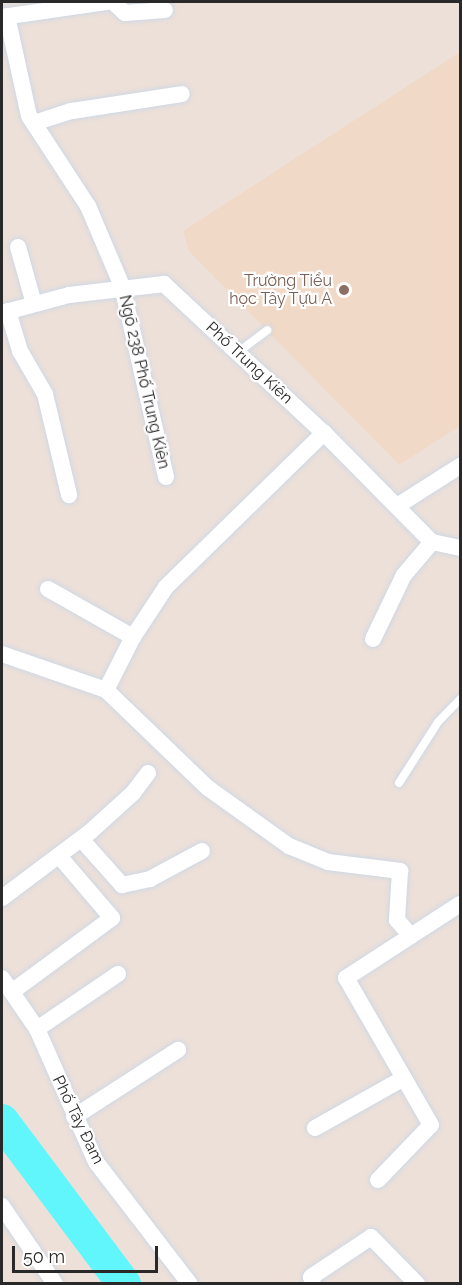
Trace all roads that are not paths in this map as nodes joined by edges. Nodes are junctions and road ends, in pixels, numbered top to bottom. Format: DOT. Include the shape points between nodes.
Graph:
graph roads {
  1 [pos="108,2"];
  2 [pos="113,2"];
  3 [pos="165,9"];
  4 [pos="4,16"];
  5 [pos="182,94"];
  6 [pos="33,123"];
  7 [pos="18,247"];
  8 [pos="122,286"];
  9 [pos="34,304"];
  10 [pos="5,312"];
  11 [pos="267,330"];
  12 [pos="237,353"];
  13 [pos="324,433"];
  14 [pos="460,466"];
  15 [pos="166,477"];
  16 [pos="69,495"];
  17 [pos="396,506"];
  18 [pos="432,542"];
  19 [pos="460,548"];
  20 [pos="48,589"];
  21 [pos="133,637"];
  22 [pos="373,639"];
  23 [pos="2,654"];
  24 [pos="106,690"];
  25 [pos="460,699"];
  26 [pos="148,773"];
  27 [pos="399,783"];
  28 [pos="81,839"];
  29 [pos="202,851"];
  30 [pos="59,856"];
  31 [pos="2,898"];
  32 [pos="460,904"];
  33 [pos="411,936"];
  34 [pos="118,975"];
  35 [pos="2,978"];
  36 [pos="13,992"];
  37 [pos="37,1029"];
  38 [pos="177,1050"];
  39 [pos="404,1078"];
  40 [pos="74,1117"];
  41 [pos="315,1128"];
  42 [pos="378,1180"];
  43 [pos="2,1206"];
  44 [pos="55,1284"];
  45 [pos="190,1284"];
  46 [pos="313,1284"];
  47 [pos="417,1284"];
  1 -- 4 [label="street"];
  2 -- 3 [label="street" via="125,14"];
  4 -- 6 [label="street, Ngõ 238 Phố Trung Kiên"];
  5 -- 6 [label="street" via="72,111"];
  6 -- 8 [label="street, Ngõ 238 Phố Trung Kiên" via="88,206"];
  7 -- 9 [label="street"];
  8 -- 9 [label="street, Phố Trung Kiên"];
  8 -- 12 [label="street, Phố Trung Kiên" via="164,284"];
  8 -- 15 [label="street, Ngõ 238 Phố Trung Kiên"];
  9 -- 10 [label="street, Phố Trung Kiên"];
  10 -- 16 [label="street" via="20,351 45,394"];
  11 -- 12 [label="lane"];
  12 -- 13 [label="street, Phố Trung Kiên"];
  13 -- 17 [label="street, Phố Trung Kiên"];
  13 -- 21 [label="street" via="166,587"];
  14 -- 17 [label="street"];
  17 -- 18 [label="street, Phố Trung Kiên"];
  18 -- 19 [label="street"];
  18 -- 22 [label="street" via="404,575"];
  20 -- 21 [label="street"];
  21 -- 24 [label="street"];
  23 -- 24 [label="street"];
  24 -- 33 [label="street" via="208,788 289,846 328,862 400,871 397,920"];
  25 -- 27 [label="lane" via="438,722"];
  26 -- 28 [label="street" via="133,793"];
  28 -- 29 [label="street" via="122,885 150,879"];
  28 -- 30 [label="street"];
  30 -- 31 [label="street"];
  30 -- 36 [label="street" via="112,918"];
  32 -- 33 [label="street"];
  33 -- 39 [label="street" via="346,978"];
  34 -- 37 [label="street"];
  35 -- 36 [label="street, Phố Tây Đam"];
  36 -- 37 [label="street, Phố Tây Đam"];
  37 -- 40 [label="street, Phố Tây Đam"];
  38 -- 40 [label="street"];
  39 -- 41 [label="street"];
  39 -- 42 [label="street" via="431,1125"];
  40 -- 45 [label="street, Phố Tây Đam" via="96,1162"];
  43 -- 44 [label="street"];
  46 -- 47 [label="street" via="311,1277 370,1237"];
}
